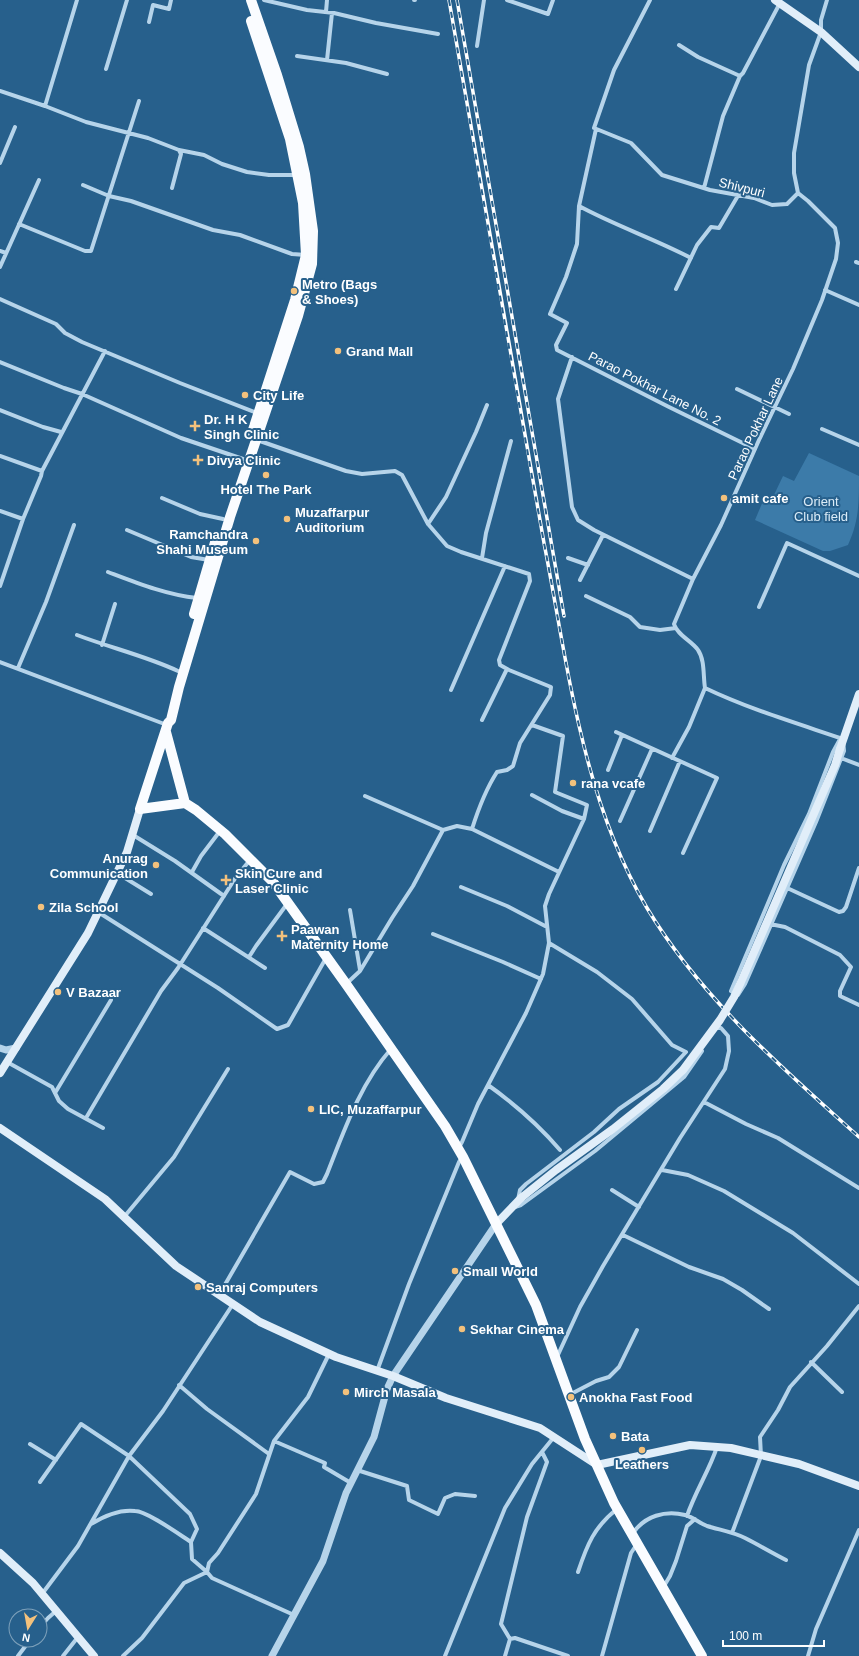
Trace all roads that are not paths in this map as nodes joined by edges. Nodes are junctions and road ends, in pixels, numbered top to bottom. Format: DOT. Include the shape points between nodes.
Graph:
graph roads {
  1 [pos="77,0"];
  2 [pos="128,0"];
  3 [pos="171,0"];
  4 [pos="244,0"];
  5 [pos="251,0"];
  6 [pos="264,0"];
  7 [pos="327,0"];
  8 [pos="484,0"];
  9 [pos="507,0"];
  10 [pos="553,0"];
  11 [pos="650,0"];
  12 [pos="827,0"];
  13 [pos="778,1"];
  14 [pos="326,12"];
  15 [pos="332,13"];
  16 [pos="149,22"];
  17 [pos="821,32"];
  18 [pos="438,34"];
  19 [pos="679,45"];
  20 [pos="477,46"];
  21 [pos="297,56"];
  22 [pos="327,60"];
  23 [pos="859,67"];
  24 [pos="106,69"];
  25 [pos="387,74"];
  26 [pos="740,76"];
  27 [pos="0,91"];
  28 [pos="139,101"];
  29 [pos="45,106"];
  30 [pos="15,128"];
  31 [pos="596,129"];
  32 [pos="128,134"];
  33 [pos="179,150"];
  34 [pos="0,163"];
  35 [pos="298,175"];
  36 [pos="39,180"];
  37 [pos="83,185"];
  38 [pos="172,188"];
  39 [pos="704,188"];
  40 [pos="798,193"];
  41 [pos="739,194"];
  42 [pos="109,196"];
  43 [pos="579,206"];
  44 [pos="19,224"];
  45 [pos="0,251"];
  46 [pos="6,253"];
  47 [pos="306,255"];
  48 [pos="691,258"];
  49 [pos="0,267"];
  50 [pos="676,289"];
  51 [pos="825,290"];
  52 [pos="0,298"];
  53 [pos="859,305"];
  54 [pos="105,351"];
  55 [pos="572,357"];
  56 [pos="0,362"];
  57 [pos="737,389"];
  58 [pos="82,394"];
  59 [pos="487,405"];
  60 [pos="775,408"];
  61 [pos="0,410"];
  62 [pos="258,413"];
  63 [pos="789,414"];
  64 [pos="822,429"];
  65 [pos="61,432"];
  66 [pos="257,440"];
  67 [pos="511,441"];
  68 [pos="859,445"];
  69 [pos="755,448"];
  70 [pos="0,456"];
  71 [pos="243,459"];
  72 [pos="42,471"];
  73 [pos="162,498"];
  74 [pos="0,511"];
  75 [pos="23,519"];
  76 [pos="223,519"];
  77 [pos="428,524"];
  78 [pos="74,525"];
  79 [pos="127,530"];
  80 [pos="603,535"];
  81 [pos="482,558"];
  82 [pos="568,558"];
  83 [pos="210,560"];
  84 [pos="588,565"];
  85 [pos="505,566"];
  86 [pos="108,572"];
  87 [pos="859,576"];
  88 [pos="693,579"];
  89 [pos="580,580"];
  90 [pos="0,586"];
  91 [pos="586,596"];
  92 [pos="198,598"];
  93 [pos="115,604"];
  94 [pos="759,607"];
  95 [pos="676,628"];
  96 [pos="77,636"];
  97 [pos="102,644"];
  98 [pos="0,662"];
  99 [pos="18,668"];
  100 [pos="508,670"];
  101 [pos="178,671"];
  102 [pos="704,688"];
  103 [pos="451,690"];
  104 [pos="859,694"];
  105 [pos="482,720"];
  106 [pos="532,725"];
  107 [pos="167,727"];
  108 [pos="616,732"];
  109 [pos="622,735"];
  110 [pos="843,739"];
  111 [pos="652,749"];
  112 [pos="672,758"];
  113 [pos="841,758"];
  114 [pos="680,761"];
  115 [pos="859,765"];
  116 [pos="608,770"];
  117 [pos="532,794"];
  118 [pos="365,796"];
  119 [pos="185,803"];
  120 [pos="140,809"];
  121 [pos="584,819"];
  122 [pos="620,821"];
  123 [pos="472,829"];
  124 [pos="220,830"];
  125 [pos="443,830"];
  126 [pos="650,831"];
  127 [pos="132,834"];
  128 [pos="684,853"];
  129 [pos="250,860"];
  130 [pos="859,868"];
  131 [pos="192,872"];
  132 [pos="558,872"];
  133 [pos="117,873"];
  134 [pos="776,883"];
  135 [pos="461,887"];
  136 [pos="786,887"];
  137 [pos="151,894"];
  138 [pos="224,896"];
  139 [pos="288,904"];
  140 [pos="350,910"];
  141 [pos="98,912"];
  142 [pos="760,922"];
  143 [pos="770,924"];
  144 [pos="547,927"];
  145 [pos="203,928"];
  146 [pos="433,934"];
  147 [pos="550,943"];
  148 [pos="249,957"];
  149 [pos="326,958"];
  150 [pos="181,963"];
  151 [pos="265,968"];
  152 [pos="360,971"];
  153 [pos="541,979"];
  154 [pos="346,984"];
  155 [pos="111,1000"];
  156 [pos="859,1005"];
  157 [pos="0,1048"];
  158 [pos="16,1048"];
  159 [pos="391,1050"];
  160 [pos="7,1062"];
  161 [pos="228,1069"];
  162 [pos="0,1073"];
  163 [pos="488,1085"];
  164 [pos="55,1093"];
  165 [pos="704,1102"];
  166 [pos="86,1118"];
  167 [pos="0,1128"];
  168 [pos="103,1128"];
  169 [pos="560,1150"];
  170 [pos="460,1153"];
  171 [pos="662,1170"];
  172 [pos="859,1188"];
  173 [pos="612,1190"];
  174 [pos="517,1202"];
  175 [pos="639,1207"];
  176 [pos="124,1217"];
  177 [pos="496,1224"];
  178 [pos="623,1235"];
  179 [pos="859,1284"];
  180 [pos="220,1295"];
  181 [pos="233,1304"];
  182 [pos="859,1306"];
  183 [pos="769,1309"];
  184 [pos="637,1330"];
  185 [pos="329,1354"];
  186 [pos="556,1361"];
  187 [pos="811,1362"];
  188 [pos="377,1371"];
  189 [pos="393,1376"];
  190 [pos="179,1385"];
  191 [pos="842,1392"];
  192 [pos="568,1396"];
  193 [pos="555,1437"];
  194 [pos="274,1441"];
  195 [pos="30,1444"];
  196 [pos="717,1447"];
  197 [pos="542,1452"];
  198 [pos="269,1454"];
  199 [pos="130,1456"];
  200 [pos="761,1456"];
  201 [pos="56,1460"];
  202 [pos="597,1465"];
  203 [pos="357,1470"];
  204 [pos="832,1476"];
  205 [pos="859,1481"];
  206 [pos="40,1482"];
  207 [pos="350,1483"];
  208 [pos="859,1486"];
  209 [pos="859,1492"];
  210 [pos="475,1496"];
  211 [pos="617,1508"];
  212 [pos="687,1516"];
  213 [pos="695,1519"];
  214 [pos="90,1525"];
  215 [pos="859,1530"];
  216 [pos="732,1533"];
  217 [pos="634,1539"];
  218 [pos="191,1542"];
  219 [pos="0,1553"];
  220 [pos="786,1560"];
  221 [pos="207,1572"];
  222 [pos="578,1572"];
  223 [pos="662,1589"];
  224 [pos="42,1594"];
  225 [pos="56,1611"];
  226 [pos="294,1615"];
  227 [pos="48,1618"];
  228 [pos="78,1637"];
  229 [pos="510,1639"];
  230 [pos="63,1656"];
  231 [pos="94,1656"];
  232 [pos="123,1656"];
  233 [pos="272,1656"];
  234 [pos="445,1656"];
  235 [pos="506,1656"];
  236 [pos="568,1656"];
  237 [pos="602,1656"];
  238 [pos="702,1656"];
  239 [pos="808,1656"];
  1 -- 29 [label="street"];
  2 -- 24 [label="street"];
  3 -- 16 [label="street" via="169,9 153,5"];
  4 -- 35 [label="main road" via="290,139"];
  5 -- 66 [label="main road" via="298,146 305,174 313,231 312,264 306,289"];
  6 -- 14 [label="street"];
  7 -- 14 [label="street"];
  8 -- 20 [label="street"];
  9 -- 10 [label="street" via="548,14"];
  11 -- 31 [label="street" via="614,70 594,128"];
  12 -- 17 [label="street" via="821,20"];
  13 -- 17 [label="main road"];
  13 -- 26 [label="street"];
  14 -- 15 [label="street"];
  15 -- 18 [label="street"];
  15 -- 22 [label="street"];
  17 -- 23 [label="main road"];
  17 -- 40 [label="street" via="809,65 794,153"];
  19 -- 26 [label="street" via="698,57"];
  21 -- 22 [label="street"];
  22 -- 25 [label="street"];
  26 -- 39 [label="street" via="722,116"];
  27 -- 29 [label="street"];
  28 -- 32 [label="street"];
  29 -- 32 [label="street" via="86,122"];
  30 -- 34 [label="street"];
  31 -- 39 [label="street, Shivpuri" via="631,143 662,174"];
  31 -- 43 [label="street"];
  32 -- 33 [label="street" via="148,138"];
  32 -- 42 [label="street"];
  33 -- 35 [label="street" via="247,172"];
  33 -- 38 [label="street" via="181,154"];
  35 -- 47 [label="main road" via="306,229"];
  36 -- 44 [label="street"];
  37 -- 42 [label="street"];
  39 -- 41 [label="street, Shivpuri"];
  40 -- 41 [label="street, Shivpuri" via="787,204 780,205"];
  40 -- 51 [label="street, Parao Pokhar Lane" via="832,224 838,235 837,254"];
  41 -- 48 [label="street" via="719,228 711,227 697,245"];
  42 -- 44 [label="street" via="90,251"];
  42 -- 47 [label="street" via="131,201 213,230 240,235 277,250"];
  43 -- 48 [label="street"];
  43 -- 55 [label="street, Parao Pokhar Lane No. 2" via="576,244 566,277 550,314 567,323 556,345 557,350"];
  44 -- 46 [label="street"];
  45 -- 46 [label="street"];
  46 -- 49 [label="street"];
  47 -- 62 [label="main road" via="295,300"];
  48 -- 50 [label="street"];
  51 -- 53 [label="street"];
  51 -- 60 [label="street, Parao Pokhar Lane"];
  52 -- 54 [label="street" via="56,324 65,333"];
  54 -- 58 [label="street"];
  54 -- 62 [label="street"];
  55 -- 69 [label="street, Parao Pokhar Lane No. 2"];
  55 -- 80 [label="street" via="558,399 572,507 578,520"];
  56 -- 58 [label="street"];
  57 -- 60 [label="street"];
  58 -- 65 [label="street"];
  58 -- 71 [label="street" via="181,438"];
  59 -- 77 [label="street" via="446,497"];
  60 -- 63 [label="street"];
  60 -- 69 [label="street, Parao Pokhar Lane"];
  61 -- 65 [label="street"];
  62 -- 71 [label="main road"];
  64 -- 68 [label="street"];
  65 -- 72 [label="street"];
  66 -- 77 [label="street" via="346,471 362,474 395,471 402,475"];
  66 -- 107 [label="main road" via="230,517"];
  67 -- 81 [label="street" via="486,533"];
  69 -- 88 [label="street, Parao Pokhar Lane" via="727,514"];
  70 -- 72 [label="street"];
  71 -- 76 [label="main road"];
  72 -- 75 [label="street"];
  73 -- 76 [label="street" via="200,514"];
  74 -- 75 [label="street"];
  75 -- 90 [label="street"];
  76 -- 83 [label="main road"];
  77 -- 81 [label="street" via="447,546"];
  78 -- 99 [label="street" via="46,602"];
  79 -- 83 [label="street" via="191,557"];
  80 -- 84 [label="street"];
  80 -- 88 [label="street"];
  81 -- 85 [label="street"];
  82 -- 84 [label="street"];
  83 -- 92 [label="main road"];
  84 -- 89 [label="street"];
  85 -- 100 [label="street" via="529,574 530,581 499,660 500,666"];
  85 -- 103 [label="street"];
  86 -- 92 [label="street" via="141,585"];
  87 -- 94 [label="street" via="787,544"];
  88 -- 95 [label="street, Parao Pokhar Lane" via="674,624"];
  91 -- 95 [label="street" via="630,617 640,627 660,630"];
  92 -- 101 [label="main road"];
  93 -- 97 [label="street"];
  95 -- 102 [label="street" via="688,638 700,654"];
  96 -- 97 [label="street"];
  97 -- 101 [label="street" via="156,661"];
  98 -- 99 [label="street"];
  99 -- 107 [label="street"];
  100 -- 105 [label="street"];
  100 -- 106 [label="street" via="551,687 550,695"];
  101 -- 107 [label="main road" via="166,720"];
  102 -- 110 [label="street" via="758,710"];
  102 -- 112 [label="street" via="689,727"];
  104 -- 110 [label="main road"];
  106 -- 121 [label="street" via="563,736 555,792 587,805"];
  106 -- 123 [label="street" via="520,743 513,766 497,772"];
  107 -- 119 [label="main road"];
  107 -- 120 [label="main road"];
  108 -- 109 [label="street"];
  109 -- 111 [label="street"];
  109 -- 116 [label="street"];
  110 -- 113 [label="street" via="844,751"];
  110 -- 134 [label="street" via="833,752 809,814"];
  110 -- 174 [label="main road, bridge" via="835,765 741,982 720,1020 683,1070 663,1089"];
  111 -- 112 [label="street"];
  111 -- 122 [label="street"];
  112 -- 114 [label="street"];
  113 -- 115 [label="street"];
  113 -- 136 [label="street" via="816,822"];
  114 -- 126 [label="street"];
  114 -- 128 [label="street" via="717,778"];
  117 -- 121 [label="street" via="562,811"];
  118 -- 125 [label="street"];
  119 -- 120 [label="main road"];
  119 -- 124 [label="main road"];
  120 -- 127 [label="main road"];
  121 -- 132 [label="street"];
  123 -- 125 [label="street" via="457,826"];
  123 -- 132 [label="street"];
  124 -- 129 [label="main road"];
  124 -- 131 [label="street"];
  125 -- 152 [label="street" via="413,886"];
  127 -- 131 [label="street"];
  127 -- 133 [label="main road"];
  129 -- 138 [label="street"];
  129 -- 139 [label="main road" via="273,882"];
  130 -- 136 [label="street" via="843,911 839,912"];
  131 -- 138 [label="street"];
  132 -- 144 [label="street" via="545,906"];
  133 -- 137 [label="street"];
  133 -- 141 [label="main road"];
  134 -- 136 [label="street"];
  134 -- 142 [label="street"];
  135 -- 144 [label="street" via="507,906"];
  136 -- 143 [label="street"];
  138 -- 145 [label="street"];
  139 -- 148 [label="street"];
  139 -- 149 [label="main road"];
  140 -- 152 [label="street"];
  141 -- 150 [label="street"];
  141 -- 158 [label="main road" via="88,933"];
  142 -- 143 [label="street"];
  142 -- 143 [label="street" via="731,991 738,995"];
  143 -- 156 [label="street" via="785,927 840,955 852,967 840,996"];
  144 -- 147 [label="street"];
  145 -- 148 [label="street"];
  145 -- 150 [label="street"];
  146 -- 153 [label="street"];
  147 -- 153 [label="street"];
  147 -- 174 [label="street" via="597,972 632,999 672,1045 686,1052 658,1082 619,1109 594,1132 526,1184 520,1190"];
  148 -- 151 [label="street"];
  149 -- 150 [label="street" via="288,1025 277,1028"];
  149 -- 154 [label="main road"];
  150 -- 166 [label="street" via="145,1016"];
  152 -- 154 [label="street"];
  153 -- 163 [label="street"];
  154 -- 159 [label="main road"];
  155 -- 164 [label="street"];
  157 -- 158 [label="street"];
  158 -- 160 [label="main road"];
  159 -- 170 [label="main road" via="445,1126"];
  159 -- 180 [label="street" via="372,1074 347,1124 323,1182 314,1184 290,1172"];
  160 -- 162 [label="main road"];
  160 -- 164 [label="street" via="52,1087"];
  161 -- 176 [label="street" via="174,1157"];
  163 -- 169 [label="street" via="518,1106"];
  163 -- 170 [label="street" via="462,1142"];
  164 -- 166 [label="street" via="68,1109"];
  165 -- 171 [label="street"];
  165 -- 172 [label="street" via="778,1138"];
  165 -- 174 [label="street" via="724,1069 729,1052 728,1036 719,1027 684,1077 595,1151 521,1205"];
  166 -- 168 [label="street"];
  167 -- 176 [label="main road" via="105,1199"];
  170 -- 177 [label="main road"];
  170 -- 188 [label="street" via="459,1162"];
  171 -- 175 [label="street"];
  171 -- 179 [label="street" via="688,1175 724,1191 794,1233"];
  173 -- 175 [label="street"];
  174 -- 177 [label="main road"];
  175 -- 178 [label="street"];
  176 -- 180 [label="main road" via="176,1266"];
  177 -- 186 [label="main road" via="536,1305"];
  177 -- 189 [label="street"];
  178 -- 183 [label="street" via="689,1267 723,1279"];
  178 -- 186 [label="street" via="580,1307"];
  180 -- 181 [label="main road"];
  181 -- 185 [label="main road" via="260,1322"];
  181 -- 190 [label="street"];
  182 -- 187 [label="street"];
  184 -- 192 [label="street" via="610,1377 596,1381"];
  185 -- 188 [label="main road"];
  185 -- 194 [label="street" via="308,1397"];
  186 -- 192 [label="main road"];
  187 -- 191 [label="street"];
  187 -- 200 [label="street" via="790,1387 760,1437"];
  188 -- 189 [label="main road"];
  189 -- 193 [label="main road" via="446,1398 540,1428"];
  189 -- 203 [label="street" via="374,1437"];
  190 -- 198 [label="street" via="206,1409"];
  190 -- 199 [label="street"];
  192 -- 202 [label="main road"];
  193 -- 197 [label="street"];
  193 -- 202 [label="main road"];
  194 -- 198 [label="street"];
  194 -- 207 [label="street" via="325,1463 324,1467"];
  195 -- 201 [label="street"];
  196 -- 200 [label="main road"];
  196 -- 202 [label="main road" via="690,1445"];
  196 -- 212 [label="street"];
  197 -- 229 [label="street" via="547,1462 527,1517 502,1624"];
  197 -- 234 [label="street" via="505,1508"];
  198 -- 221 [label="street" via="256,1494 209,1563"];
  199 -- 201 [label="street" via="81,1424"];
  199 -- 214 [label="street"];
  199 -- 218 [label="street" via="190,1514 197,1529"];
  200 -- 204 [label="main road" via="798,1464"];
  200 -- 216 [label="street"];
  201 -- 206 [label="street"];
  202 -- 211 [label="main road"];
  203 -- 207 [label="street"];
  203 -- 210 [label="street" via="407,1486 409,1500 438,1514 445,1498 455,1494"];
  204 -- 205 [label="main road" via="840,1474"];
  204 -- 208 [label="main road"];
  204 -- 209 [label="main road" via="836,1482"];
  207 -- 226 [label="street" via="323,1561"];
  211 -- 217 [label="main road"];
  211 -- 222 [label="street" via="594,1532"];
  212 -- 213 [label="street"];
  212 -- 217 [label="street" via="671,1513 646,1519 638,1526"];
  213 -- 216 [label="street" via="705,1525"];
  213 -- 223 [label="street" via="687,1526 676,1561"];
  214 -- 218 [label="street" via="108,1514 136,1510"];
  214 -- 224 [label="street" via="78,1546"];
  215 -- 239 [label="street" via="816,1629"];
  216 -- 220 [label="street"];
  217 -- 223 [label="main road"];
  217 -- 237 [label="street"];
  218 -- 221 [label="street" via="192,1559"];
  219 -- 224 [label="main road"];
  221 -- 226 [label="street" via="212,1578"];
  221 -- 232 [label="street" via="184,1583 142,1638"];
  223 -- 238 [label="main road"];
  224 -- 225 [label="main road"];
  225 -- 227 [label="street"];
  225 -- 228 [label="main road"];
  226 -- 233 [label="street"];
  228 -- 230 [label="street"];
  228 -- 231 [label="main road"];
  229 -- 235 [label="street"];
  229 -- 236 [label="street" via="515,1638"];
}
